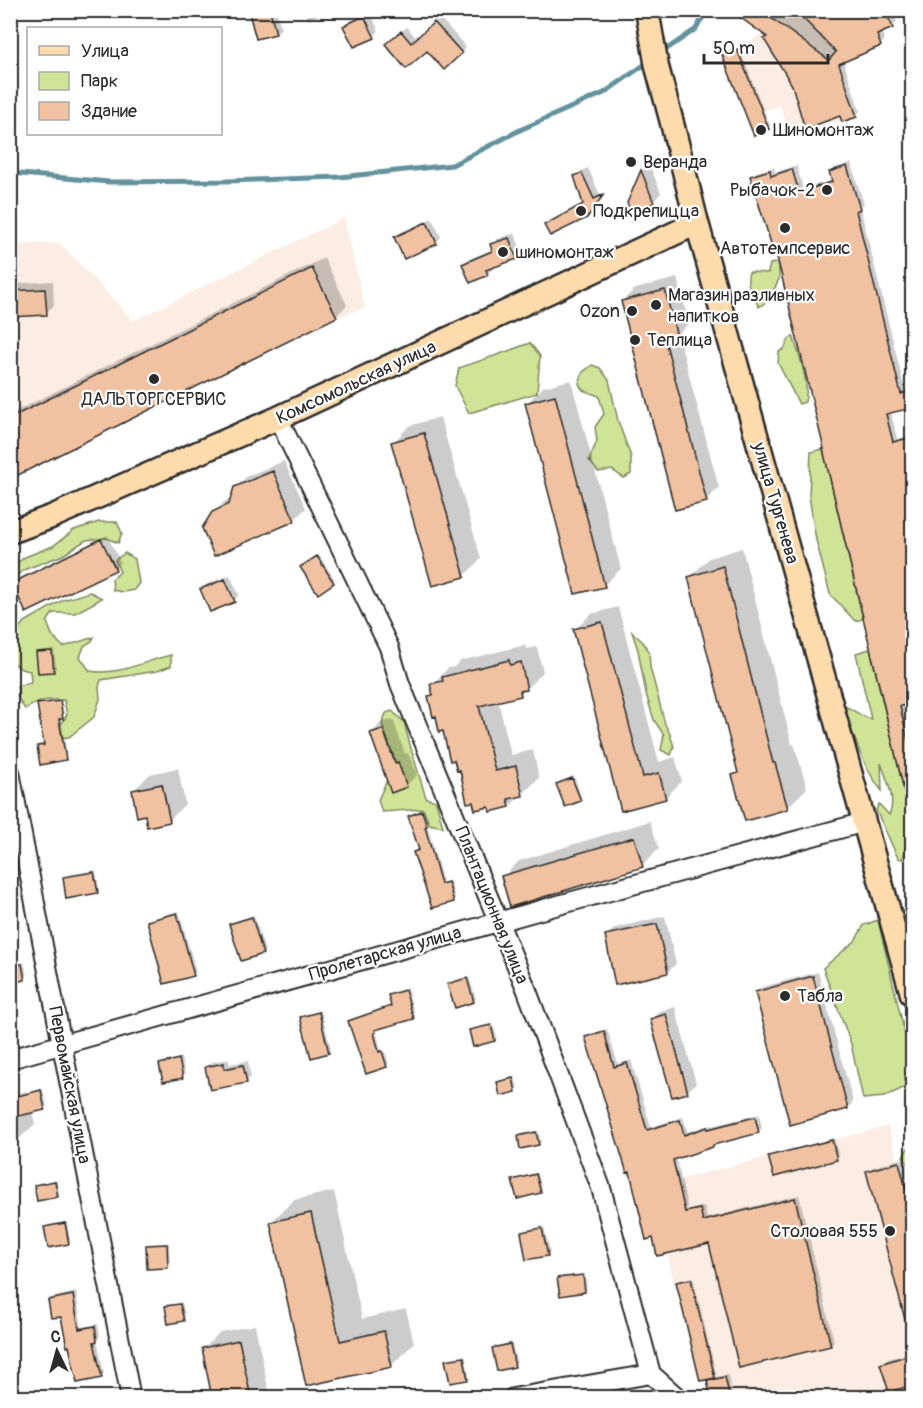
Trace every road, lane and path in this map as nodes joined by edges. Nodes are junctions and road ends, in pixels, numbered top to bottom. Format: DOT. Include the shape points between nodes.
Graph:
graph roads {
  1 [pos="647,10"];
  2 [pos="697,222"];
  3 [pos="278,418"];
  4 [pos="10,532"];
  5 [pos="10,772"];
  6 [pos="865,822"];
  7 [pos="499,922"];
  8 [pos="912,994"];
  9 [pos="62,1045"];
  10 [pos="10,1059"];
  11 [pos="651,1374"];
  12 [pos="514,1397"];
  13 [pos="132,1398"];
  14 [pos="678,1398"];
  1 -- 2 [label="main road, улица Тургенева" via="657,68"];
  2 -- 3 [label="main road, Комсомольская улица"];
  2 -- 6 [label="main road, улица Тургенева"];
  3 -- 4 [label="main road, Комсомольская улица"];
  3 -- 7 [label="street, Плантационная улица" via="389,647 400,684"];
  5 -- 9 [label="street, Первомайская улица"];
  6 -- 7 [label="street, Пролетарская улица"];
  6 -- 8 [label="main road, улица Тургенева"];
  7 -- 9 [label="street, Пролетарская улица"];
  7 -- 11 [label="street, Плантационная улица" via="601,1188"];
  9 -- 10 [label="street, Пролетарская улица"];
  9 -- 13 [label="street, Первомайская улица"];
  11 -- 12 [label="street"];
  11 -- 14 [label="street"];
}
